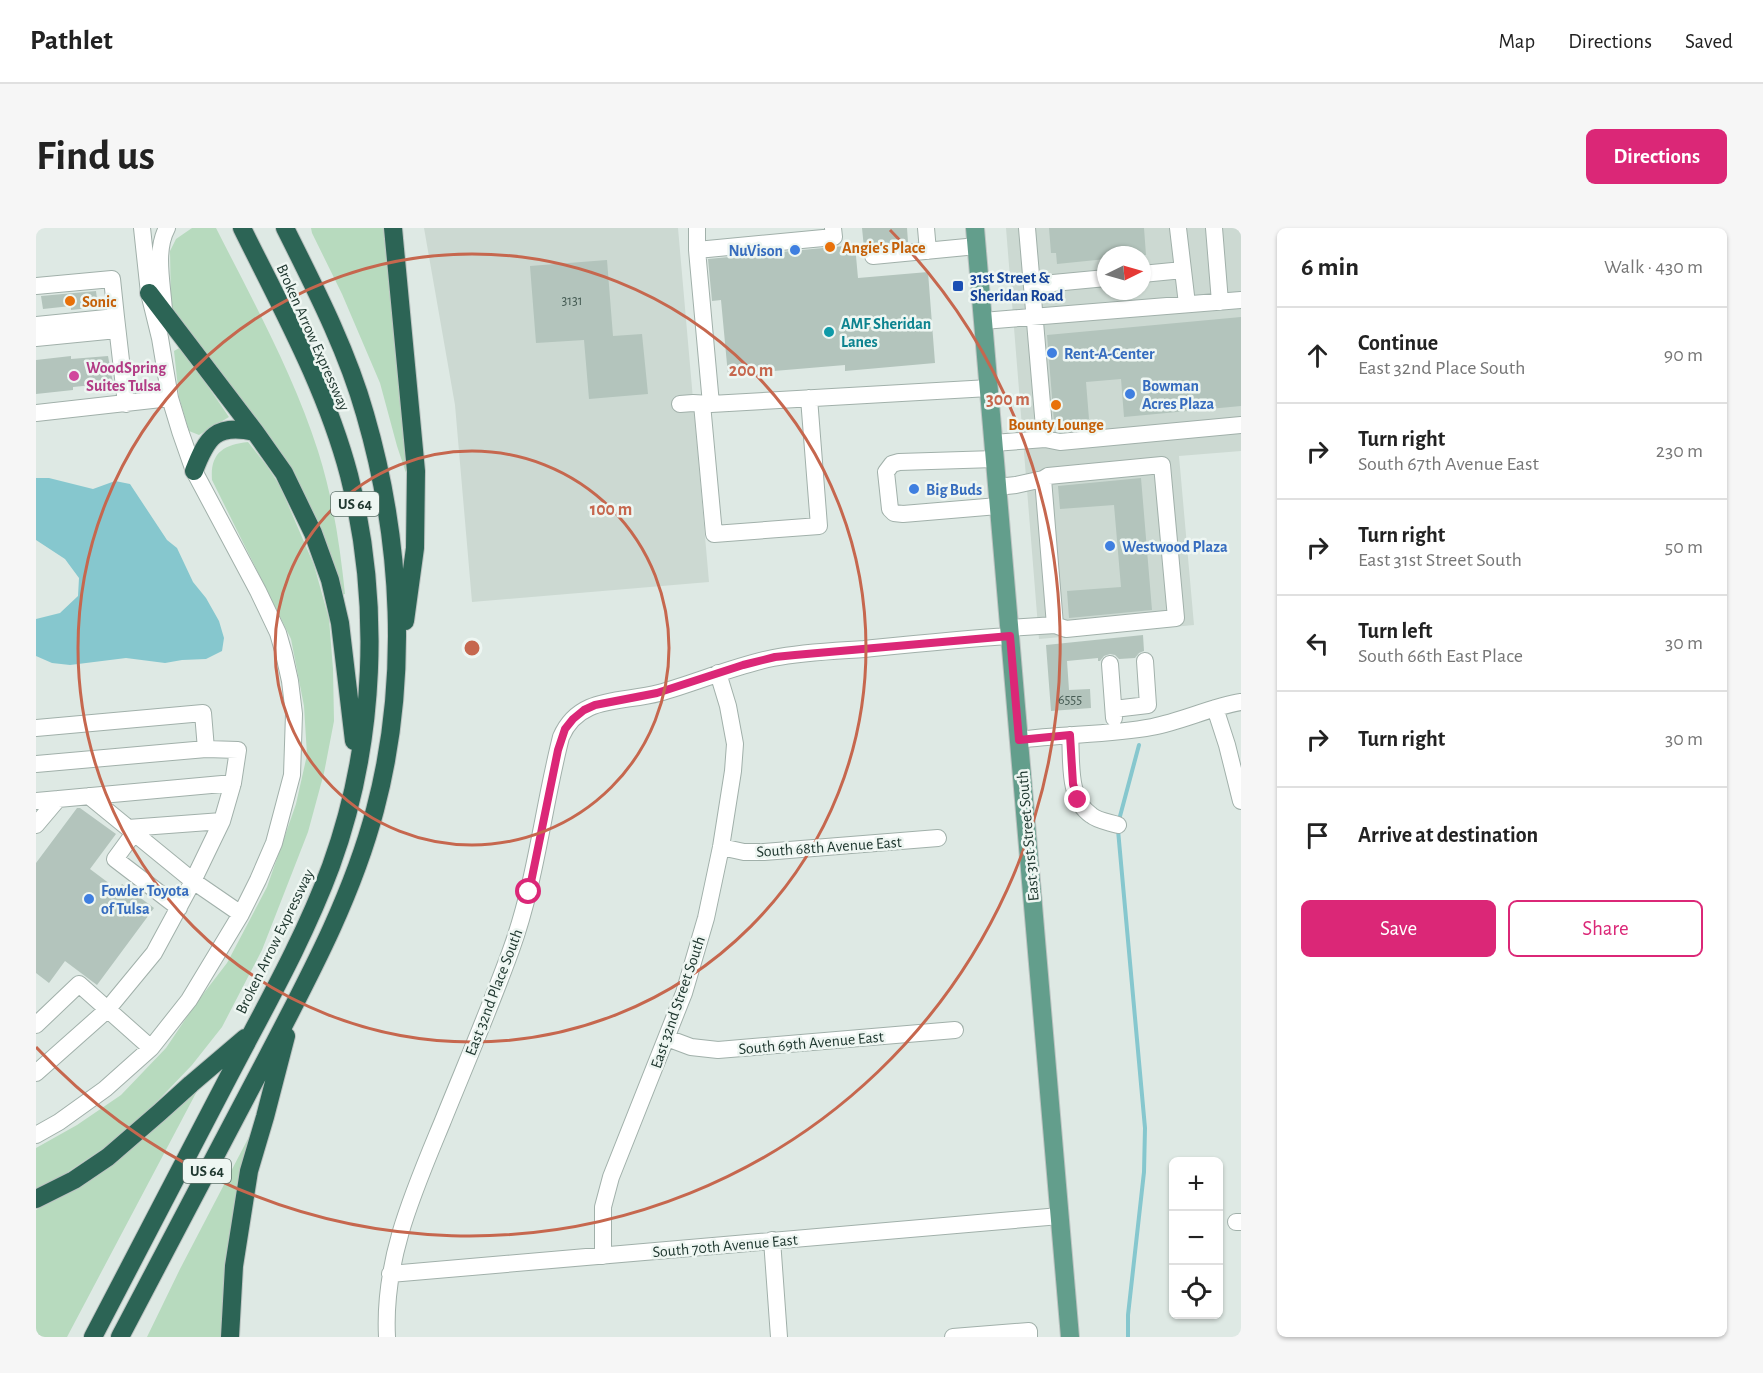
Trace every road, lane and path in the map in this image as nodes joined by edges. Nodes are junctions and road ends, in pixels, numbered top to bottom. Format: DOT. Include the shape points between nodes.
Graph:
graph roads {
  1 [pos="142,228"];
  2 [pos="167,228"];
  3 [pos="242,228"];
  4 [pos="285,228"];
  5 [pos="393,228"];
  6 [pos="697,228"];
  7 [pos="833,228"];
  8 [pos="926,228"];
  9 [pos="1026,228"];
  10 [pos="1178,228"];
  11 [pos="1214,228"];
  12 [pos="976,237"];
  13 [pos="697,250"];
  14 [pos="928,251"];
  15 [pos="873,256"];
  16 [pos="1183,270"];
  17 [pos="1151,273"];
  18 [pos="1097,279"];
  19 [pos="1032,285"];
  20 [pos="36,286"];
  21 [pos="149,293"];
  22 [pos="1241,300"];
  23 [pos="1220,302"];
  24 [pos="1186,304"];
  25 [pos="164,312"];
  26 [pos="1035,317"];
  27 [pos="983,321"];
  28 [pos="117,324"];
  29 [pos="36,325"];
  30 [pos="36,338"];
  31 [pos="160,338"];
  32 [pos="989,388"];
  33 [pos="170,398"];
  34 [pos="809,398"];
  35 [pos="126,404"];
  36 [pos="680,404"];
  37 [pos="706,404"];
  38 [pos="36,413"];
  39 [pos="1241,425"];
  40 [pos="255,432"];
  41 [pos="1045,439"];
  42 [pos="995,451"];
  43 [pos="195,471"];
  44 [pos="1043,479"];
  45 [pos="997,487"];
  46 [pos="998,506"];
  47 [pos="1055,625"];
  48 [pos="1010,632"];
  49 [pos="1145,662"];
  50 [pos="1110,664"];
  51 [pos="718,673"];
  52 [pos="1241,702"];
  53 [pos="1114,708"];
  54 [pos="1215,708"];
  55 [pos="392,715"];
  56 [pos="36,728"];
  57 [pos="1115,731"];
  58 [pos="1070,735"];
  59 [pos="1019,740"];
  60 [pos="206,749"];
  61 [pos="36,764"];
  62 [pos="357,767"];
  63 [pos="233,783"];
  64 [pos="89,796"];
  65 [pos="58,799"];
  66 [pos="36,801"];
  67 [pos="1241,801"];
  68 [pos="222,821"];
  69 [pos="36,825"];
  70 [pos="1118,825"];
  71 [pos="131,830"];
  72 [pos="938,838"];
  73 [pos="721,847"];
  74 [pos="194,881"];
  75 [pos="179,908"];
  76 [pos="241,914"];
  77 [pos="294,1005"];
  78 [pos="107,1010"];
  79 [pos="39,1018"];
  80 [pos="956,1030"];
  81 [pos="251,1033"];
  82 [pos="667,1038"];
  83 [pos="151,1048"];
  84 [pos="36,1067"];
  85 [pos="36,1135"];
  86 [pos="36,1199"];
  87 [pos="1059,1216"];
  88 [pos="772,1240"];
  89 [pos="603,1256"];
  90 [pos="390,1274"];
  91 [pos="93,1337"];
  92 [pos="120,1337"];
  93 [pos="230,1337"];
  94 [pos="387,1337"];
  95 [pos="779,1337"];
  96 [pos="953,1337"];
  97 [pos="1029,1337"];
  98 [pos="1070,1337"];
  1 -- 21 [label="street"];
  2 -- 25 [label="street" via="161,240 160,261"];
  3 -- 62 [label="highway, Broken Arrow Expressway / US 64" via="323,396 357,514 369,611 366,700"];
  4 -- 55 [label="highway, Broken Arrow Expressway / US 64" via="354,379 376,453 396,593"];
  5 -- 55 [label="highway" via="416,482 416,548"];
  6 -- 13 [label="street"];
  7 -- 13 [label="street" via="834,237"];
  8 -- 14 [label="street"];
  9 -- 19 [label="street"];
  10 -- 16 [label="street"];
  11 -- 23 [label="street"];
  12 -- 14 [label="street"];
  12 -- 27 [label="main road, East 31st Street South"];
  13 -- 37 [label="street"];
  14 -- 15 [label="street"];
  16 -- 17 [label="street"];
  16 -- 24 [label="street"];
  18 -- 19 [label="street"];
  19 -- 26 [label="street"];
  20 -- 28 [label="street" via="112,279"];
  21 -- 25 [label="highway"];
  21 -- 31 [label="street"];
  22 -- 23 [label="street"];
  23 -- 24 [label="street"];
  24 -- 26 [label="street"];
  25 -- 31 [label="street"];
  25 -- 40 [label="highway"];
  26 -- 27 [label="street"];
  26 -- 41 [label="street"];
  27 -- 32 [label="main road, East 31st Street South"];
  28 -- 29 [label="street"];
  28 -- 30 [label="street"];
  28 -- 35 [label="street"];
  31 -- 33 [label="street"];
  32 -- 34 [label="street"];
  32 -- 42 [label="main road, East 31st Street South"];
  33 -- 35 [label="street"];
  33 -- 43 [label="street"];
  34 -- 37 [label="street"];
  34 -- 37 [label="street" via="819,526 714,534"];
  35 -- 38 [label="street"];
  36 -- 37 [label="street"];
  39 -- 41 [label="street" via="1060,442"];
  40 -- 43 [label="highway" via="232,428 213,435 201,452"];
  40 -- 62 [label="highway" via="284,473 330,580 340,623"];
  41 -- 42 [label="street"];
  42 -- 45 [label="main road, East 31st Street South"];
  42 -- 46 [label="street" via="899,462 891,464 886,472 890,509 894,513"];
  43 -- 76 [label="street" via="278,633 294,714 292,776 286,803 274,843"];
  44 -- 45 [label="street"];
  44 -- 47 [label="street"];
  44 -- 47 [label="street" via="1162,465 1176,618 1066,629"];
  45 -- 46 [label="main road, East 31st Street South"];
  46 -- 48 [label="main road, East 31st Street South"];
  47 -- 48 [label="street"];
  48 -- 51 [label="street" via="775,657"];
  48 -- 59 [label="main road, East 31st Street South"];
  49 -- 53 [label="street" via="1148,705"];
  50 -- 53 [label="street"];
  51 -- 73 [label="street, East 32nd Street South" via="735,751"];
  51 -- 90 [label="street, East 32nd Place South" via="685,686 607,701 584,710 561,737 522,916 404,1216"];
  52 -- 54 [label="street"];
  53 -- 57 [label="street"];
  54 -- 57 [label="street" via="1163,724"];
  54 -- 67 [label="street"];
  55 -- 77 [label="highway, Broken Arrow Expressway / US 64" via="375,810 358,864"];
  56 -- 60 [label="street" via="202,713"];
  57 -- 58 [label="street"];
  58 -- 59 [label="street"];
  58 -- 70 [label="street" via="1073,784 1078,800 1090,815"];
  59 -- 87 [label="main road, East 31st Street South"];
  60 -- 61 [label="street"];
  60 -- 63 [label="street" via="238,750"];
  62 -- 81 [label="highway, Broken Arrow Expressway / US 64" via="330,868 297,946"];
  63 -- 64 [label="street"];
  63 -- 68 [label="street"];
  64 -- 65 [label="street"];
  64 -- 71 [label="street"];
  65 -- 66 [label="street"];
  65 -- 69 [label="street"];
  68 -- 71 [label="street"];
  68 -- 74 [label="street"];
  71 -- 74 [label="street"];
  71 -- 75 [label="street" via="115,859"];
  72 -- 73 [label="street, South 68th Avenue East" via="764,852"];
  73 -- 82 [label="street, East 32nd Street South" via="695,957"];
  74 -- 75 [label="street"];
  74 -- 76 [label="street"];
  75 -- 78 [label="street" via="154,953"];
  76 -- 83 [label="street" via="189,1000"];
  77 -- 92 [label="highway, Broken Arrow Expressway / US 64"];
  77 -- 93 [label="highway" via="249,1171 234,1266"];
  78 -- 79 [label="street" via="79,984"];
  78 -- 83 [label="street"];
  78 -- 84 [label="street"];
  80 -- 82 [label="street, South 69th Avenue East" via="718,1050 691,1047"];
  81 -- 86 [label="highway" via="108,1157"];
  81 -- 91 [label="highway, Broken Arrow Expressway / US 64"];
  82 -- 89 [label="street, East 32nd Street South" via="611,1177 603,1207"];
  83 -- 85 [label="street" via="105,1089"];
  87 -- 88 [label="street, South 70th Avenue East"];
  87 -- 98 [label="main road, East 31st Street South"];
  88 -- 89 [label="street, South 70th Avenue East"];
  88 -- 95 [label="street"];
  89 -- 90 [label="street, South 70th Avenue East"];
  90 -- 94 [label="street, East 32nd Place South"];
  96 -- 97 [label="street" via="1029,1331"];
}
